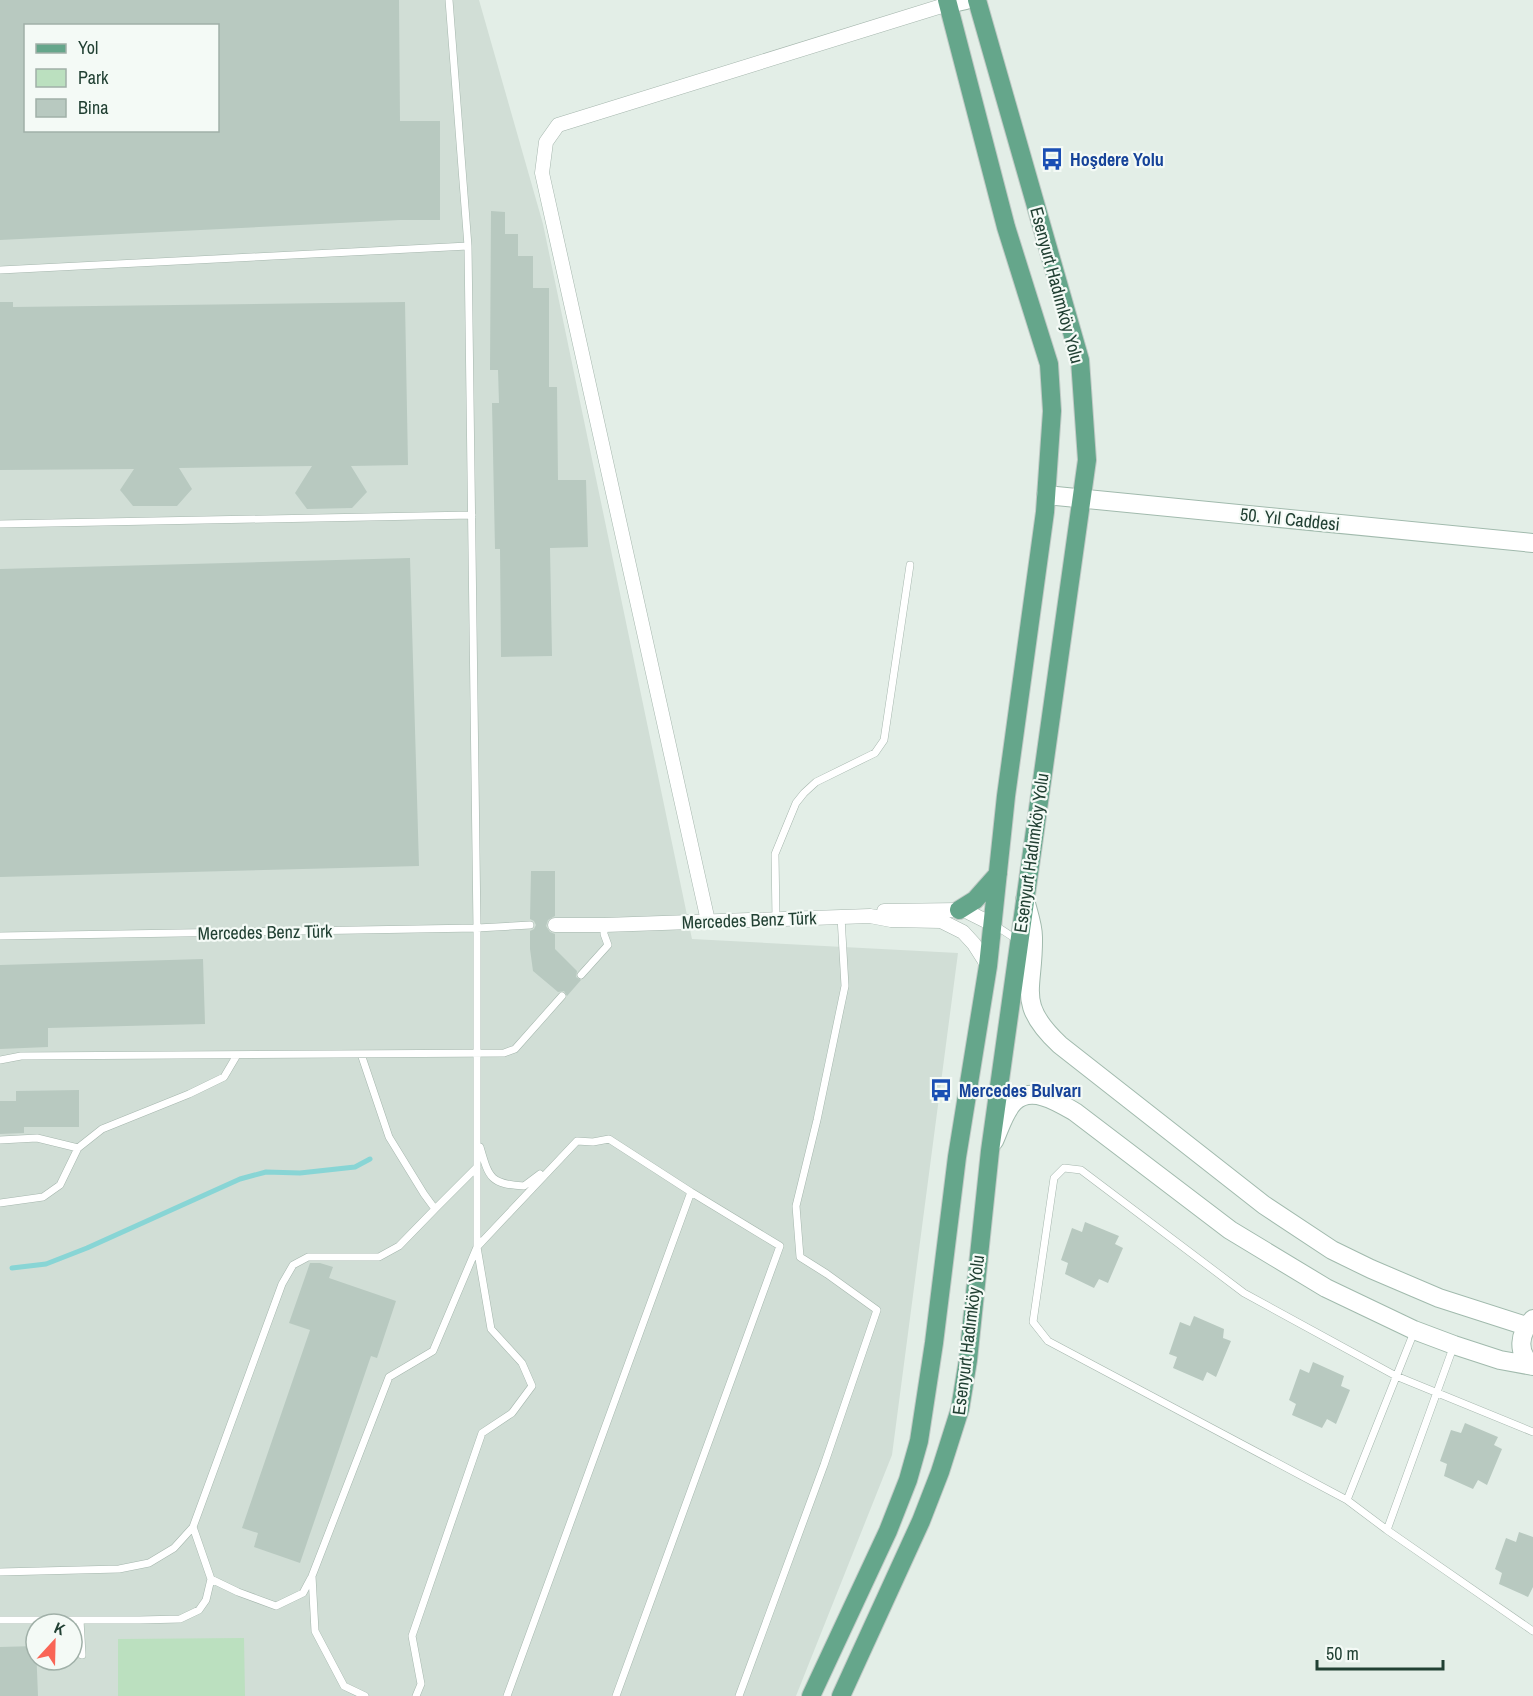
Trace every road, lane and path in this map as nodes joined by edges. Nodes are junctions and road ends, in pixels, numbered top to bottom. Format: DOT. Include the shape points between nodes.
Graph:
graph roads {
  1 [pos="449,0"];
  2 [pos="966,0"];
  3 [pos="977,0"];
  4 [pos="947,2"];
  5 [pos="468,246"];
  6 [pos="0,270"];
  7 [pos="1046,495"];
  8 [pos="1082,499"];
  9 [pos="472,515"];
  10 [pos="0,524"];
  11 [pos="1533,543"];
  12 [pos="910,565"];
  13 [pos="998,874"];
  14 [pos="1024,897"];
  15 [pos="959,910"];
  16 [pos="841,916"];
  17 [pos="870,916"];
  18 [pos="776,919"];
  19 [pos="708,921"];
  20 [pos="555,924"];
  21 [pos="992,924"];
  22 [pos="530,925"];
  23 [pos="603,925"];
  24 [pos="477,928"];
  25 [pos="0,936"];
  26 [pos="1018,941"];
  27 [pos="988,966"];
  28 [pos="581,975"];
  29 [pos="562,996"];
  30 [pos="477,1053"];
  31 [pos="361,1054"];
  32 [pos="237,1055"];
  33 [pos="0,1060"];
  34 [pos="477,1139"];
  35 [pos="0,1140"];
  36 [pos="78,1148"];
  37 [pos="990,1150"];
  38 [pos="554,1164"];
  39 [pos="477,1167"];
  40 [pos="691,1192"];
  41 [pos="0,1203"];
  42 [pos="435,1209"];
  43 [pos="477,1247"];
  44 [pos="1529,1322"];
  45 [pos="1414,1330"];
  46 [pos="1454,1345"];
  47 [pos="1533,1366"];
  48 [pos="1396,1376"];
  49 [pos="1436,1392"];
  50 [pos="1533,1432"];
  51 [pos="1347,1500"];
  52 [pos="193,1527"];
  53 [pos="1387,1530"];
  54 [pos="0,1572"];
  55 [pos="312,1576"];
  56 [pos="211,1579"];
  57 [pos="0,1620"];
  58 [pos="24,1620"];
  59 [pos="84,1620"];
  60 [pos="1533,1632"];
  61 [pos="365,1696"];
  62 [pos="416,1696"];
  63 [pos="507,1696"];
  64 [pos="616,1696"];
  65 [pos="739,1696"];
  66 [pos="811,1696"];
  67 [pos="841,1696"];
  1 -- 5 [label="lane"];
  2 -- 4 [label="main road"];
  3 -- 8 [label="main road, Esenyurt Hadımköy Yolu" via="1080,360 1087,460"];
  4 -- 7 [label="main road, Esenyurt Hadımköy Yolu" via="1006,226 1049,364 1052,411"];
  4 -- 19 [label="street" via="558,125 546,142 542,173"];
  5 -- 6 [label="lane"];
  5 -- 9 [label="lane"];
  7 -- 8 [label="main road, 50. Yıl Caddesi"];
  7 -- 13 [label="main road, Esenyurt Hadımköy Yolu"];
  8 -- 11 [label="main road, 50. Yıl Caddesi"];
  8 -- 14 [label="main road, Esenyurt Hadımköy Yolu"];
  9 -- 10 [label="lane"];
  9 -- 24 [label="lane"];
  12 -- 18 [label="lane" via="884,740 875,753 816,782 796,803 775,854"];
  13 -- 15 [label="main road" via="975,900"];
  13 -- 21 [label="main road, Esenyurt Hadımköy Yolu"];
  14 -- 26 [label="main road, Esenyurt Hadımköy Yolu"];
  14 -- 44 [label="main road" via="1033,935 1031,1007 1060,1046 1264,1205 1332,1250 1439,1298"];
  15 -- 17 [label="street, Mercedes Benz Türk" via="884,911"];
  15 -- 21 [label="street, Mercedes Benz Türk"];
  16 -- 17 [label="street, Mercedes Benz Türk"];
  16 -- 18 [label="street, Mercedes Benz Türk"];
  16 -- 65 [label="lane" via="845,986 796,1206 800,1257 877,1310"];
  17 -- 27 [label="street, Mercedes Benz Türk" via="941,921 963,932"];
  18 -- 19 [label="street, Mercedes Benz Türk"];
  19 -- 23 [label="street, Mercedes Benz Türk"];
  20 -- 23 [label="street, Mercedes Benz Türk"];
  21 -- 26 [label="lane"];
  21 -- 27 [label="main road, Esenyurt Hadımköy Yolu"];
  22 -- 24 [label="lane, Mercedes Benz Türk"];
  23 -- 28 [label="lane" via="608,945"];
  24 -- 25 [label="lane, Mercedes Benz Türk"];
  24 -- 30 [label="lane"];
  26 -- 37 [label="main road, Esenyurt Hadımköy Yolu"];
  27 -- 66 [label="main road, Esenyurt Hadımköy Yolu" via="919,1441 888,1531"];
  29 -- 30 [label="lane" via="515,1050"];
  30 -- 31 [label="lane"];
  30 -- 34 [label="lane"];
  31 -- 32 [label="lane"];
  31 -- 42 [label="lane" via="389,1137"];
  32 -- 33 [label="lane" via="21,1056"];
  32 -- 36 [label="lane" via="224,1077 102,1129"];
  34 -- 38 [label="lane" via="487,1172 502,1185 524,1186"];
  34 -- 39 [label="lane"];
  35 -- 36 [label="lane" via="37,1137"];
  36 -- 41 [label="lane" via="60,1185 43,1197"];
  37 -- 45 [label="main road" via="1013,1103 1029,1095 1051,1099 1075,1112 1230,1230 1326,1288"];
  37 -- 67 [label="main road, Esenyurt Hadımköy Yolu" via="960,1409 921,1521"];
  38 -- 40 [label="lane" via="577,1141 609,1139"];
  38 -- 43 [label="lane"];
  39 -- 42 [label="lane"];
  39 -- 43 [label="lane"];
  40 -- 63 [label="lane"];
  40 -- 64 [label="lane" via="780,1246"];
  42 -- 52 [label="lane" via="399,1246 379,1257 308,1257 293,1265 282,1284"];
  43 -- 55 [label="lane" via="433,1351 389,1377"];
  43 -- 62 [label="lane" via="491,1329 522,1363 532,1386 512,1413 482,1433 412,1636 421,1684"];
  44 -- 47 [label="main road" via="1521,1344 1523,1354"];
  45 -- 46 [label="main road"];
  45 -- 48 [label="lane"];
  46 -- 47 [label="main road"];
  46 -- 49 [label="lane"];
  48 -- 49 [label="lane"];
  48 -- 51 [label="lane"];
  48 -- 51 [label="lane" via="1244,1293 1081,1170 1065,1168 1054,1178 1033,1322 1048,1341"];
  49 -- 50 [label="lane"];
  49 -- 53 [label="lane"];
  51 -- 53 [label="lane"];
  52 -- 54 [label="lane" via="174,1548 149,1563 119,1569"];
  52 -- 56 [label="lane"];
  53 -- 60 [label="lane"];
  55 -- 56 [label="lane" via="303,1593 276,1606"];
  55 -- 61 [label="lane" via="315,1631 344,1686"];
  56 -- 59 [label="lane" via="199,1610 180,1619"];
  57 -- 58 [label="lane"];
}
